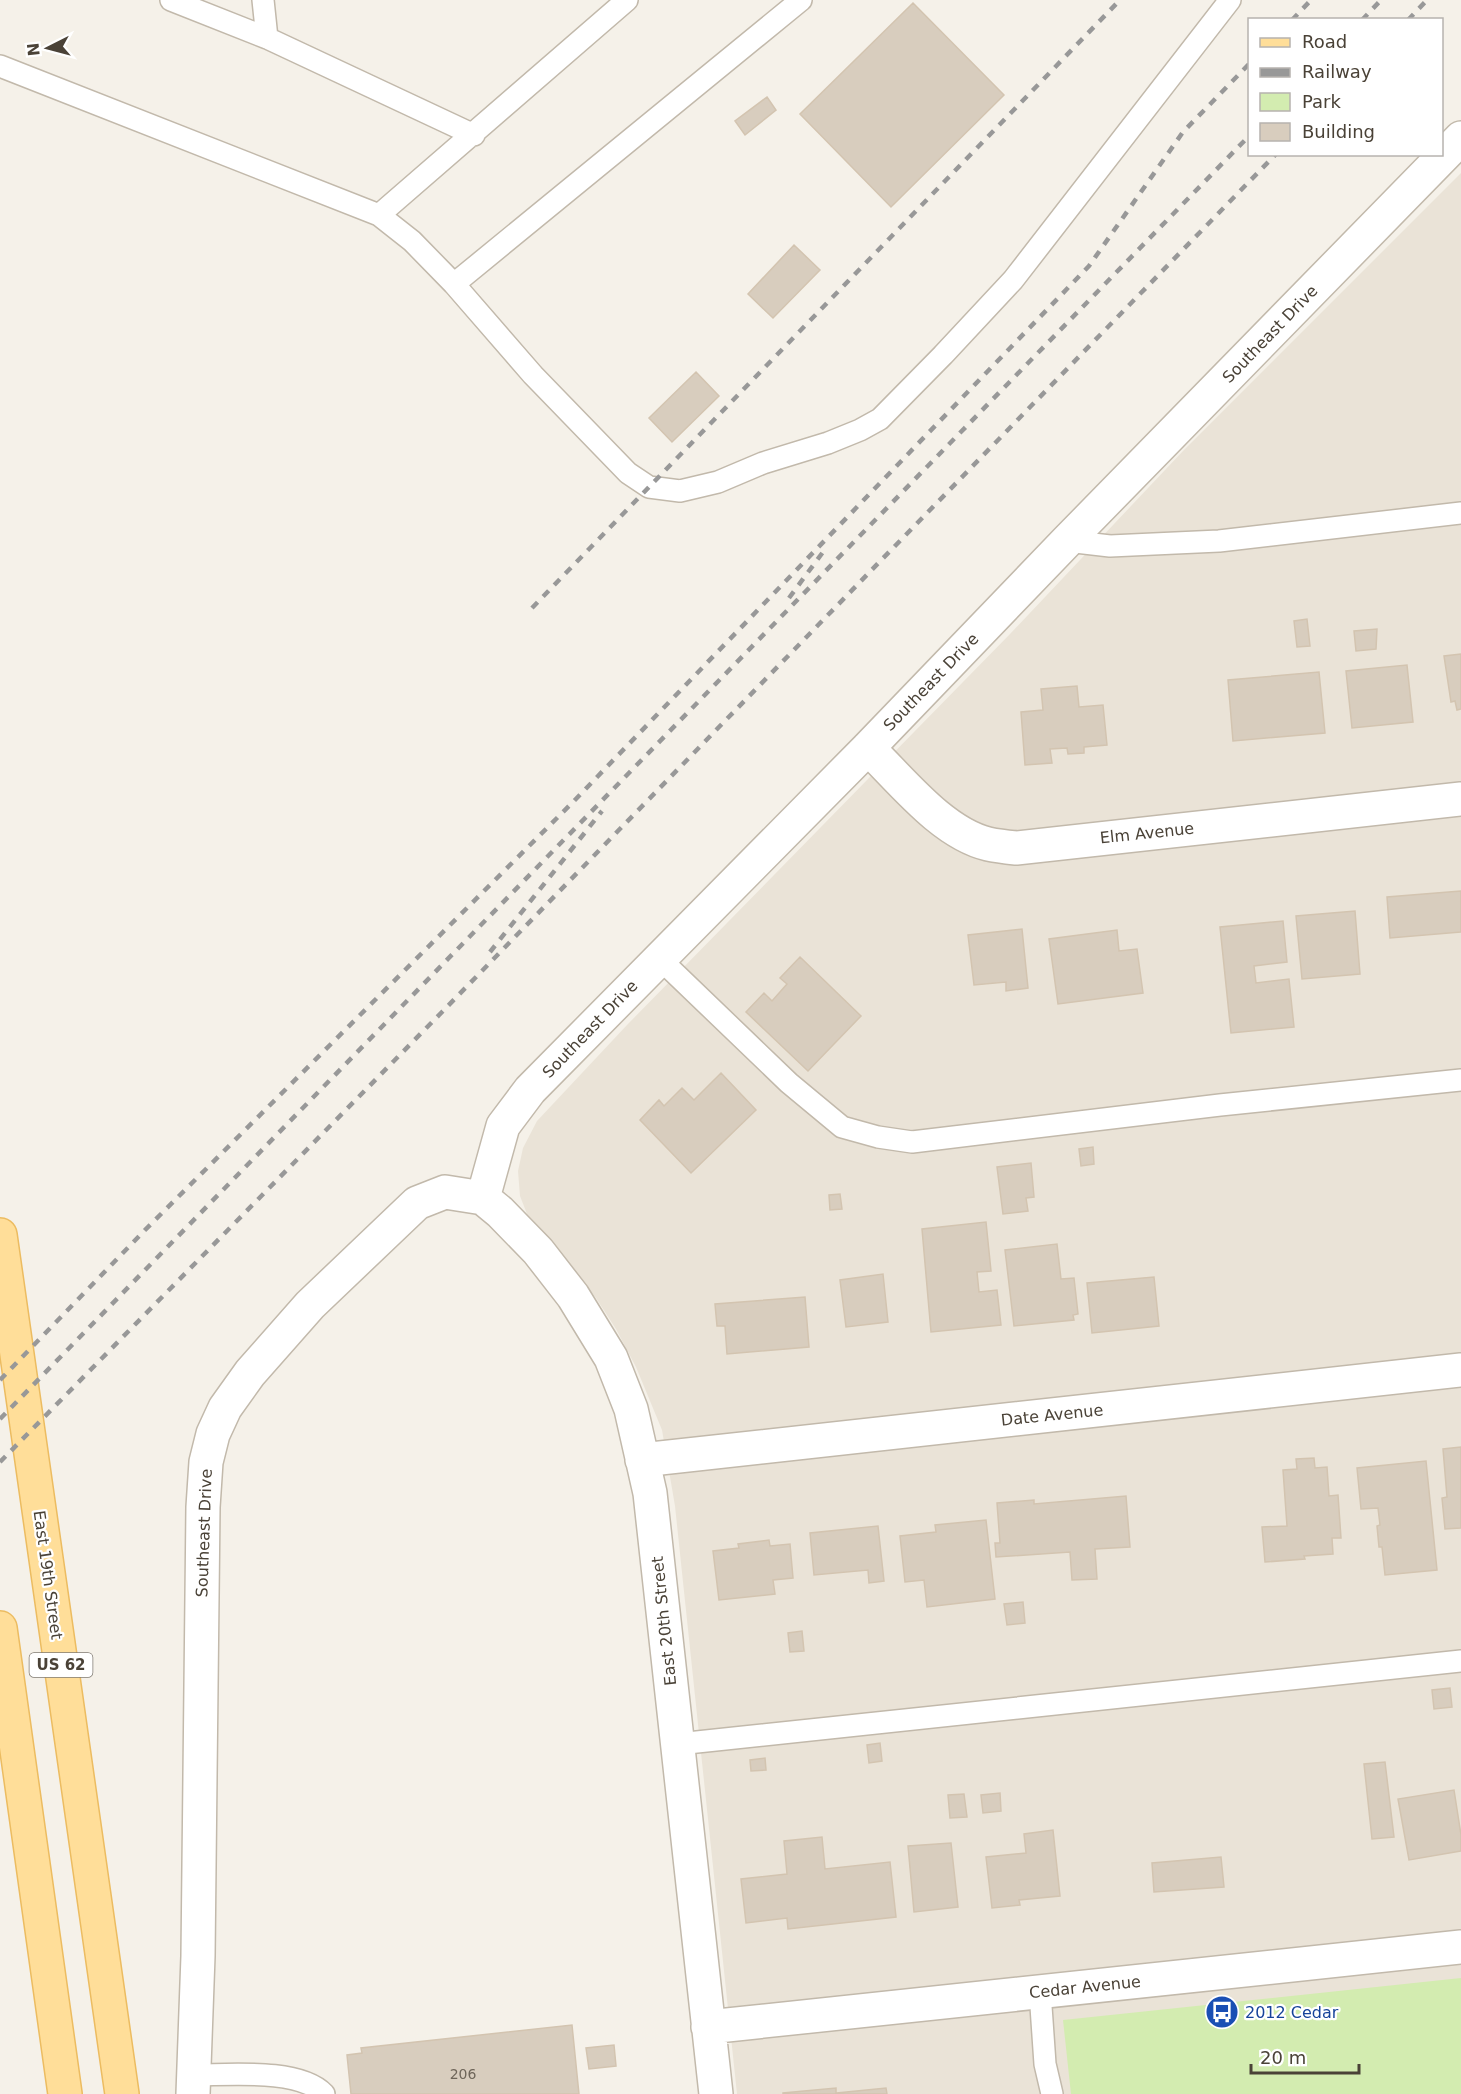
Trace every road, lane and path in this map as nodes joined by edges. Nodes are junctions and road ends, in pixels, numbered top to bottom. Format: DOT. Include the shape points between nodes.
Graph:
graph roads {
  1 [pos="171,0"];
  2 [pos="263,0"];
  3 [pos="627,0"];
  4 [pos="801,0"];
  5 [pos="1230,0"];
  6 [pos="267,38"];
  7 [pos="0,66"];
  8 [pos="474,135"];
  9 [pos="1461,138"];
  10 [pos="379,216"];
  11 [pos="454,284"];
  12 [pos="1461,513"];
  13 [pos="1067,541"];
  14 [pos="868,748"];
  15 [pos="1461,799"];
  16 [pos="659,958"];
  17 [pos="1461,1080"];
  18 [pos="483,1198"];
  19 [pos="0,1235"];
  20 [pos="1461,1370"];
  21 [pos="642,1460"];
  22 [pos="0,1628"];
  23 [pos="1461,1661"];
  24 [pos="678,1744"];
  25 [pos="1461,1947"];
  26 [pos="1040,1992"];
  27 [pos="708,2027"];
  28 [pos="194,2084"];
  29 [pos="65,2094"];
  30 [pos="122,2094"];
  31 [pos="324,2094"];
  32 [pos="716,2094"];
  33 [pos="1052,2094"];
  1 -- 6 [label="lane"];
  2 -- 6 [label="lane"];
  3 -- 8 [label="lane"];
  4 -- 11 [label="lane"];
  5 -- 11 [label="lane" via="1013,280 880,418 828,443 718,482 680,491 649,487 628,473 533,375"];
  6 -- 8 [label="lane"];
  7 -- 10 [label="lane"];
  8 -- 10 [label="lane"];
  9 -- 13 [label="street, Southeast Drive"];
  10 -- 11 [label="lane" via="412,241"];
  12 -- 13 [label="lane" via="1219,541 1110,546"];
  13 -- 14 [label="street, Southeast Drive"];
  14 -- 15 [label="street, Elm Avenue" via="933,812 964,834 987,844 1016,848"];
  14 -- 16 [label="street, Southeast Drive"];
  16 -- 17 [label="lane" via="789,1083 842,1127 878,1137 912,1142"];
  16 -- 18 [label="street, Southeast Drive" via="530,1090 503,1126"];
  18 -- 21 [label="street, East 20th Street" via="538,1251 586,1317 610,1358 631,1409"];
  18 -- 28 [label="street, Southeast Drive" via="445,1192 417,1203 310,1305 250,1373 225,1408 213,1434 202,1507"];
  19 -- 30 [label="main road, East 19th Street / US 62"];
  20 -- 21 [label="street, Date Avenue"];
  21 -- 24 [label="street, East 20th Street" via="650,1493"];
  22 -- 29 [label="main road, US 62"];
  23 -- 24 [label="lane"];
  24 -- 27 [label="street, East 20th Street"];
  25 -- 26 [label="street, Cedar Avenue"];
  26 -- 27 [label="street, Cedar Avenue"];
  26 -- 33 [label="lane"];
  27 -- 32 [label="street, East 20th Street"];
  28 -- 31 [label="lane" via="275,2076 307,2082"];
}
